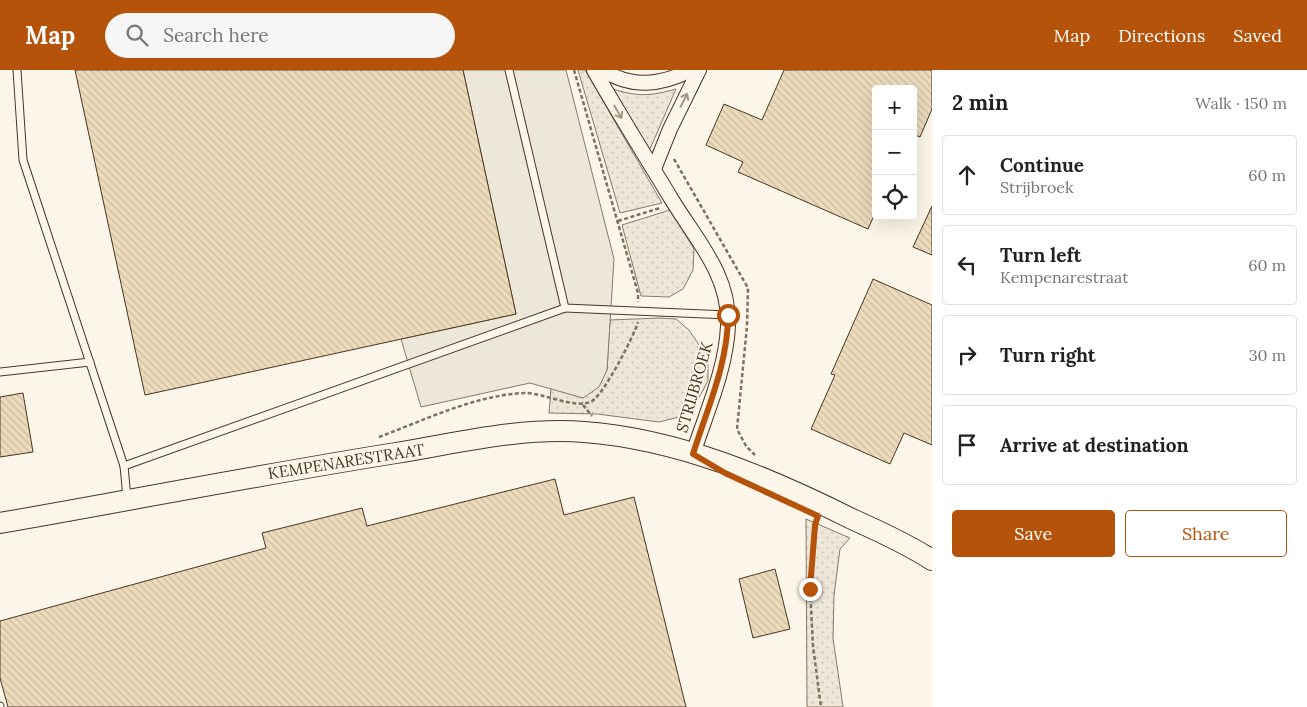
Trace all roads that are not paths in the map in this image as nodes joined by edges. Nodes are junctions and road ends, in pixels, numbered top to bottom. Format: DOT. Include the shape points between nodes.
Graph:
graph roads {
  1 [pos="17,70"];
  2 [pos="508,70"];
  3 [pos="594,70"];
  4 [pos="603,70"];
  5 [pos="691,70"];
  6 [pos="699,70"];
  7 [pos="654,169"];
  8 [pos="566,308"];
  9 [pos="728,315"];
  10 [pos="90,362"];
  11 [pos="0,372"];
  12 [pos="693,454"];
  13 [pos="124,466"];
  14 [pos="127,501"];
  15 [pos="0,524"];
  16 [pos="932,561"];
  1 -- 10 [label="lane" via="23,160"];
  2 -- 8 [label="lane"];
  3 -- 7 [label="street, STRIJBROEK, one-way"];
  4 -- 5 [label="street" via="636,84 656,83"];
  7 -- 6 [label="street, one-way"];
  7 -- 9 [label="street, STRIJBROEK" via="718,272"];
  8 -- 9 [label="lane"];
  8 -- 13 [label="lane"];
  9 -- 12 [label="street, STRIJBROEK" via="722,365"];
  10 -- 11 [label="lane"];
  10 -- 13 [label="lane"];
  12 -- 14 [label="street, KEMPENARESTRAAT" via="611,434 535,432 264,474"];
  12 -- 16 [label="street, KEMPENARESTRAAT" via="725,473 818,516"];
  12 -- 16 [label="street, KEMPENARESTRAAT" via="762,477"];
  13 -- 14 [label="lane"];
  14 -- 15 [label="street, KEMPENARESTRAAT"];
}
